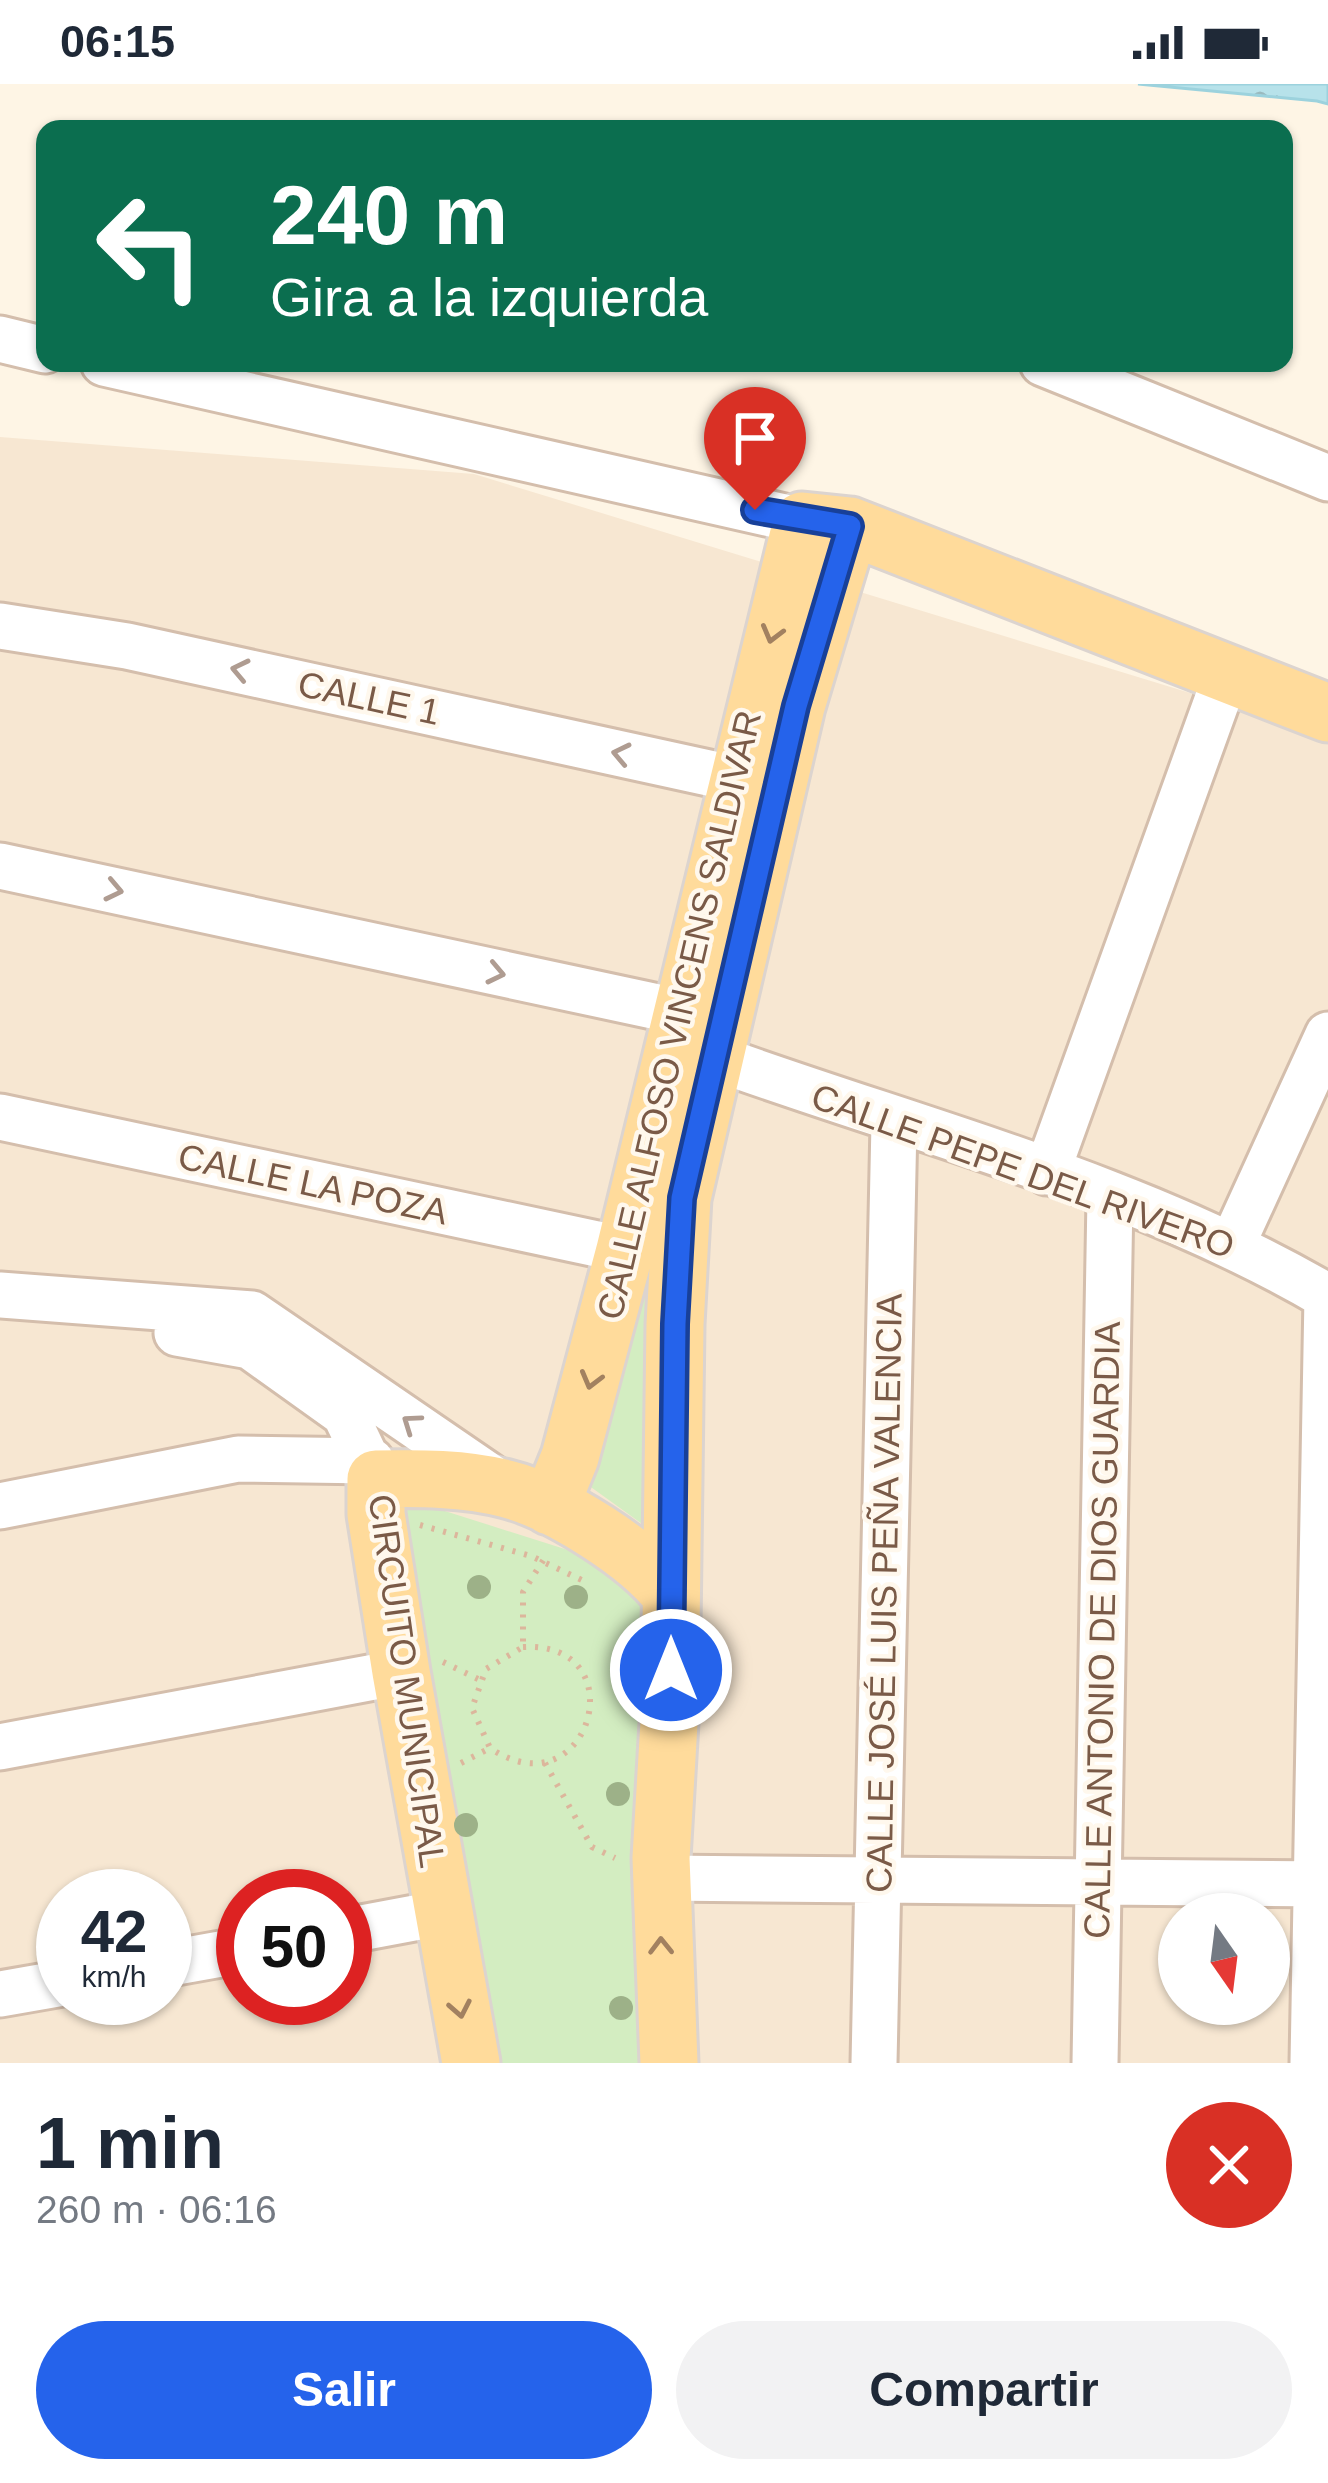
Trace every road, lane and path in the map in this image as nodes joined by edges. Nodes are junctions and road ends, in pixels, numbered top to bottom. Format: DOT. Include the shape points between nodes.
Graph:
graph roads {
  1 [pos="0,339"];
  2 [pos="36,348"];
  3 [pos="144,372"];
  4 [pos="1065,372"];
  5 [pos="1328,478"];
  6 [pos="826,524"];
  7 [pos="0,626"];
  8 [pos="1227,674"];
  9 [pos="1328,712"];
  10 [pos="736,778"];
  11 [pos="0,866"];
  12 [pos="697,1035"];
  13 [pos="1328,1036"];
  14 [pos="0,1117"];
  15 [pos="894,1123"];
  16 [pos="1047,1172"];
  17 [pos="1110,1197"];
  18 [pos="1232,1245"];
  19 [pos="626,1250"];
  20 [pos="0,1295"];
  21 [pos="1327,1296"];
  22 [pos="0,1324"];
  23 [pos="373,1470"];
  24 [pos="0,1506"];
  25 [pos="546,1521"];
  26 [pos="416,1540"];
  27 [pos="596,1587"];
  28 [pos="671,1595"];
  29 [pos="523,1647"];
  30 [pos="421,1675"];
  31 [pos="478,1679"];
  32 [pos="472,1708"];
  33 [pos="460,1712"];
  34 [pos="0,1747"];
  35 [pos="453,1748"];
  36 [pos="490,1748"];
  37 [pos="545,1762"];
  38 [pos="641,1864"];
  39 [pos="1098,1879"];
  40 [pos="879,1882"];
  41 [pos="1323,1884"];
  42 [pos="441,1913"];
  43 [pos="372,1926"];
  44 [pos="36,1988"];
  45 [pos="0,1994"];
  46 [pos="471,2063"];
  47 [pos="669,2063"];
  48 [pos="874,2063"];
  49 [pos="1095,2063"];
  50 [pos="1313,2063"];
  1 -- 2 [label="street"];
  3 -- 6 [label="street"];
  4 -- 5 [label="street"];
  6 -- 8 [label="main road"];
  6 -- 10 [label="main road, CALLE ALFOSO VINCENS SALDIVAR, one-way"];
  6 -- 12 [label="main road" via="796,706"];
  10 -- 7 [label="street, CALLE 1, one-way" via="127,646"];
  8 -- 9 [label="main road"];
  8 -- 16 [label="street"];
  10 -- 12 [label="main road, CALLE ALFOSO VINCENS SALDIVAR"];
  11 -- 12 [label="street, CALLE PEPE DEL RIVERO, one-way"];
  12 -- 15 [label="street, CALLE PEPE DEL RIVERO"];
  12 -- 19 [label="main road, CALLE ALFOSO VINCENS SALDIVAR"];
  12 -- 28 [label="main road" via="679,1224"];
  13 -- 18 [label="street"];
  14 -- 19 [label="street, CALLE LA POZA"];
  15 -- 16 [label="street, CALLE PEPE DEL RIVERO"];
  15 -- 40 [label="street, CALLE JOSÉ LUIS PEÑA VALENCIA"];
  16 -- 17 [label="street, CALLE PEPE DEL RIVERO"];
  17 -- 18 [label="street, CALLE PEPE DEL RIVERO"];
  17 -- 39 [label="street, CALLE ANTONIO DE DIOS GUARDIA"];
  18 -- 21 [label="street, CALLE PEPE DEL RIVERO"];
  19 -- 25 [label="main road, CALLE ALFOSO VINCENS SALDIVAR, one-way"];
  25 -- 20 [label="street, one-way" via="252,1314"];
  21 -- 41 [label="street"];
  22 -- 23 [label="street" via="161,1330 250,1346 345,1414"];
  23 -- 24 [label="street, CIRCUITO MUNICIPAL" via="238,1459"];
  23 -- 25 [label="main road, CIRCUITO MUNICIPAL"];
  23 -- 30 [label="main road, CIRCUITO MUNICIPAL" via="376,1514"];
  25 -- 26 [label="path" via="412,1523"];
  25 -- 27 [label="path"];
  25 -- 28 [label="main road, CIRCUITO MUNICIPAL" via="624,1551"];
  25 -- 29 [label="path" via="523,1592"];
  28 -- 38 [label="main road"];
  29 -- 31 [label="path"];
  29 -- 37 [label="path" via="563,1653 589,1687 578,1743"];
  30 -- 31 [label="path" via="438,1660"];
  30 -- 34 [label="street"];
  30 -- 42 [label="main road, CIRCUITO MUNICIPAL"];
  31 -- 32 [label="path"];
  32 -- 33 [label="path"];
  32 -- 36 [label="path"];
  35 -- 36 [label="path" via="456,1765"];
  36 -- 37 [label="path" via="517,1764"];
  37 -- 38 [label="path" via="592,1847"];
  38 -- 40 [label="street"];
  47 -- 38 [label="main road, one-way"];
  39 -- 40 [label="street"];
  39 -- 41 [label="street"];
  39 -- 49 [label="street, CALLE ANTONIO DE DIOS GUARDIA"];
  40 -- 48 [label="street, CALLE JOSÉ LUIS PEÑA VALENCIA"];
  41 -- 50 [label="street"];
  42 -- 43 [label="street"];
  42 -- 46 [label="main road, CIRCUITO MUNICIPAL, one-way"];
  44 -- 45 [label="street"];
}
